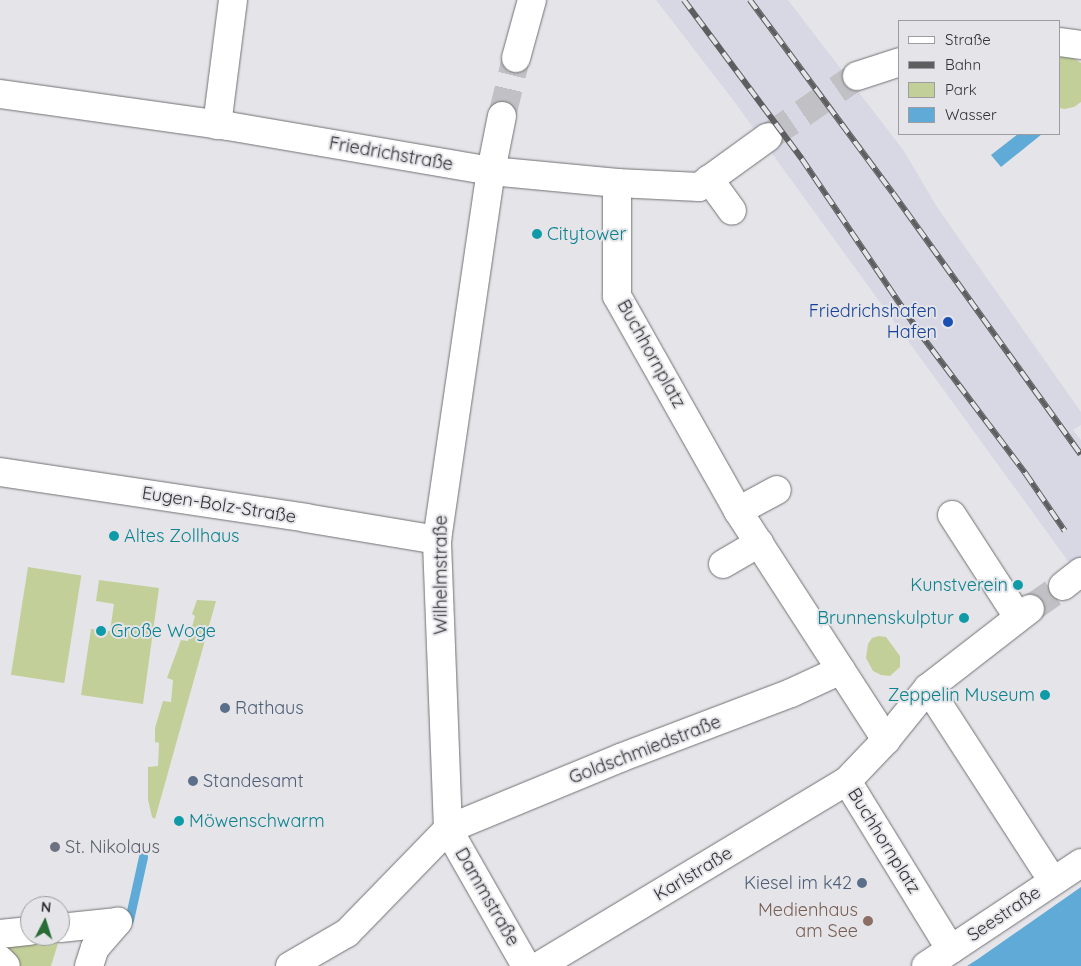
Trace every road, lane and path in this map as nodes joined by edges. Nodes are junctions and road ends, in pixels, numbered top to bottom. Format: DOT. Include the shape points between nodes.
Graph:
graph roads {
  1 [pos="233,0"];
  2 [pos="532,0"];
  3 [pos="1061,42"];
  4 [pos="1081,45"];
  5 [pos="516,58"];
  6 [pos="898,63"];
  7 [pos="857,76"];
  8 [pos="0,94"];
  9 [pos="502,116"];
  10 [pos="217,125"];
  11 [pos="768,137"];
  12 [pos="490,171"];
  13 [pos="709,179"];
  14 [pos="617,183"];
  15 [pos="732,210"];
  16 [pos="0,472"];
  17 [pos="777,490"];
  18 [pos="738,511"];
  19 [pos="952,515"];
  20 [pos="438,540"];
  21 [pos="759,543"];
  22 [pos="723,564"];
  23 [pos="841,670"];
  24 [pos="928,688"];
  25 [pos="886,740"];
  26 [pos="846,781"];
  27 [pos="448,829"];
  28 [pos="1081,863"];
  29 [pos="1053,881"];
  30 [pos="70,927"];
  31 [pos="20,932"];
  32 [pos="0,934"];
  33 [pos="951,950"];
  34 [pos="322,959"];
  35 [pos="0,960"];
  36 [pos="6,966"];
  37 [pos="89,966"];
  38 [pos="290,966"];
  39 [pos="526,966"];
  40 [pos="539,966"];
  41 [pos="926,966"];
  1 -- 10 [label="street"];
  2 -- 5 [label="street"];
  3 -- 4 [label="street"];
  6 -- 7 [label="street"];
  8 -- 10 [label="street, Friedrichstraße"];
  9 -- 12 [label="street, Wilhelmstraße"];
  10 -- 12 [label="street, Friedrichstraße"];
  11 -- 13 [label="street, Friedrichstraße"];
  12 -- 14 [label="street, Friedrichstraße"];
  12 -- 20 [label="street, Wilhelmstraße"];
  13 -- 14 [label="street, Friedrichstraße" via="699,187"];
  13 -- 15 [label="street"];
  14 -- 18 [label="street, Buchhornplatz" via="618,296"];
  16 -- 20 [label="street, Eugen-Bolz-Straße"];
  17 -- 18 [label="street"];
  18 -- 21 [label="street, Buchhornplatz"];
  19 -- 24 [label="street, Buchhornplatz" via="1024,613"];
  20 -- 27 [label="street, Wilhelmstraße"];
  21 -- 22 [label="street"];
  21 -- 23 [label="street, Buchhornplatz"];
  23 -- 25 [label="street, Buchhornplatz"];
  23 -- 27 [label="street, Goldschmiedstraße" via="791,693 620,758"];
  24 -- 25 [label="street, Buchhornplatz"];
  24 -- 29 [label="street"];
  25 -- 26 [label="street, Buchhornplatz"];
  26 -- 33 [label="street, Buchhornplatz"];
  26 -- 40 [label="street, Karlstraße"];
  27 -- 34 [label="street"];
  27 -- 39 [label="street, Dammstraße"];
  28 -- 29 [label="street, Seestraße"];
  29 -- 33 [label="street, Seestraße"];
  30 -- 37 [label="street" via="118,922 95,948"];
  31 -- 32 [label="street"];
  33 -- 41 [label="street, Seestraße"];
  34 -- 38 [label="street"];
  35 -- 36 [label="street"];
}
